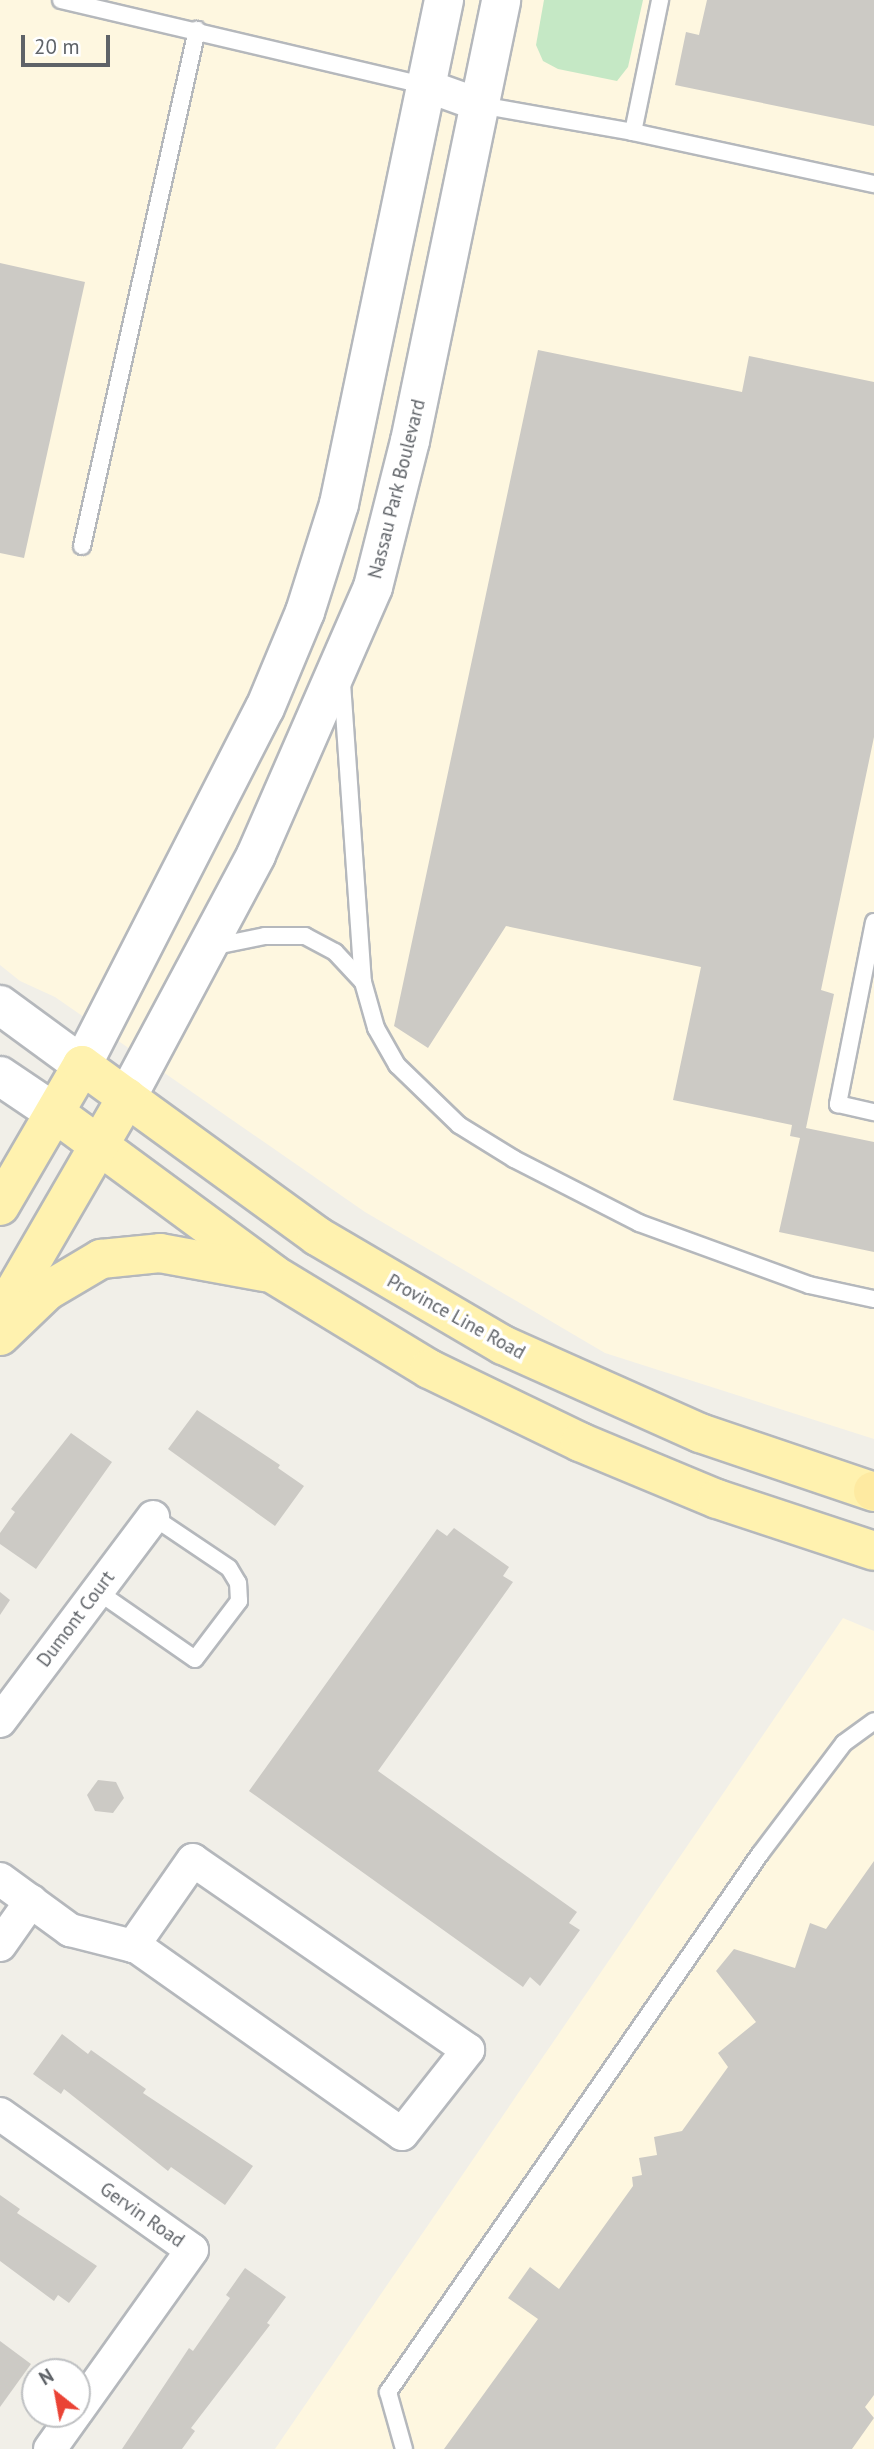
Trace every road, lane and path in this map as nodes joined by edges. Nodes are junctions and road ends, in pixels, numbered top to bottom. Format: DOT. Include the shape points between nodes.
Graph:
graph roads {
  1 [pos="61,0"];
  2 [pos="444,0"];
  3 [pos="501,0"];
  4 [pos="660,0"];
  5 [pos="98,3"];
  6 [pos="197,30"];
  7 [pos="426,86"];
  8 [pos="480,105"];
  9 [pos="633,132"];
  10 [pos="874,184"];
  11 [pos="82,546"];
  12 [pos="341,667"];
  13 [pos="874,922"];
  14 [pos="209,947"];
  15 [pos="363,982"];
  16 [pos="0,1005"];
  17 [pos="82,1065"];
  18 [pos="0,1076"];
  19 [pos="127,1097"];
  20 [pos="874,1112"];
  21 [pos="55,1113"];
  22 [pos="99,1147"];
  23 [pos="0,1206"];
  24 [pos="273,1274"];
  25 [pos="874,1299"];
  26 [pos="0,1316"];
  27 [pos="0,1336"];
  28 [pos="874,1491"];
  29 [pos="153,1517"];
  30 [pos="874,1551"];
  31 [pos="97,1591"];
  32 [pos="0,1721"];
  33 [pos="874,1721"];
  34 [pos="0,1879"];
  35 [pos="31,1901"];
  36 [pos="0,1945"];
  37 [pos="133,1946"];
  38 [pos="0,2114"];
  39 [pos="91,2391"];
  40 [pos="65,2428"];
  41 [pos="50,2449"];
  42 [pos="404,2449"];
  1 -- 5 [label="lane"];
  2 -- 7 [label="street"];
  3 -- 8 [label="street, Nassau Park Boulevard"];
  4 -- 9 [label="lane"];
  5 -- 6 [label="lane"];
  6 -- 7 [label="lane"];
  6 -- 11 [label="lane"];
  7 -- 8 [label="street"];
  7 -- 17 [label="street" via="339,505 305,612 259,720"];
  8 -- 9 [label="lane"];
  8 -- 12 [label="street, Nassau Park Boulevard" via="392,523"];
  9 -- 10 [label="lane"];
  12 -- 14 [label="street, Nassau Park Boulevard"];
  12 -- 15 [label="lane"];
  13 -- 20 [label="lane" via="838,1104"];
  14 -- 15 [label="lane" via="265,936 305,936 335,952"];
  14 -- 19 [label="street, Nassau Park Boulevard"];
  15 -- 25 [label="lane" via="376,1028 397,1066 459,1125 514,1159 639,1223 810,1285"];
  16 -- 17 [label="street"];
  17 -- 19 [label="main road, Province Line Road"];
  17 -- 21 [label="main road"];
  18 -- 21 [label="street"];
  19 -- 22 [label="main road"];
  19 -- 28 [label="main road, Province Line Road" via="317,1236 503,1345 700,1433"];
  21 -- 22 [label="main road"];
  21 -- 23 [label="main road"];
  22 -- 24 [label="main road"];
  22 -- 26 [label="main road"];
  24 -- 27 [label="main road" via="160,1253 101,1259 47,1292"];
  24 -- 30 [label="main road" via="429,1369 580,1442 718,1499"];
  29 -- 31 [label="street, Dumont Court"];
  29 -- 31 [label="lane" via="229,1568 238,1583 239,1601 195,1659"];
  31 -- 32 [label="street, Dumont Court"];
  33 -- 42 [label="lane" via="844,1743 760,1854 388,2392"];
  34 -- 35 [label="street"];
  35 -- 36 [label="street"];
  35 -- 37 [label="street" via="70,1930"];
  37 -- 37 [label="street" via="192,1860 468,2050 402,2134"];
  38 -- 39 [label="street, Gervin Road" via="192,2250"];
  40 -- 41 [label="street, Gervin Road"];
}
